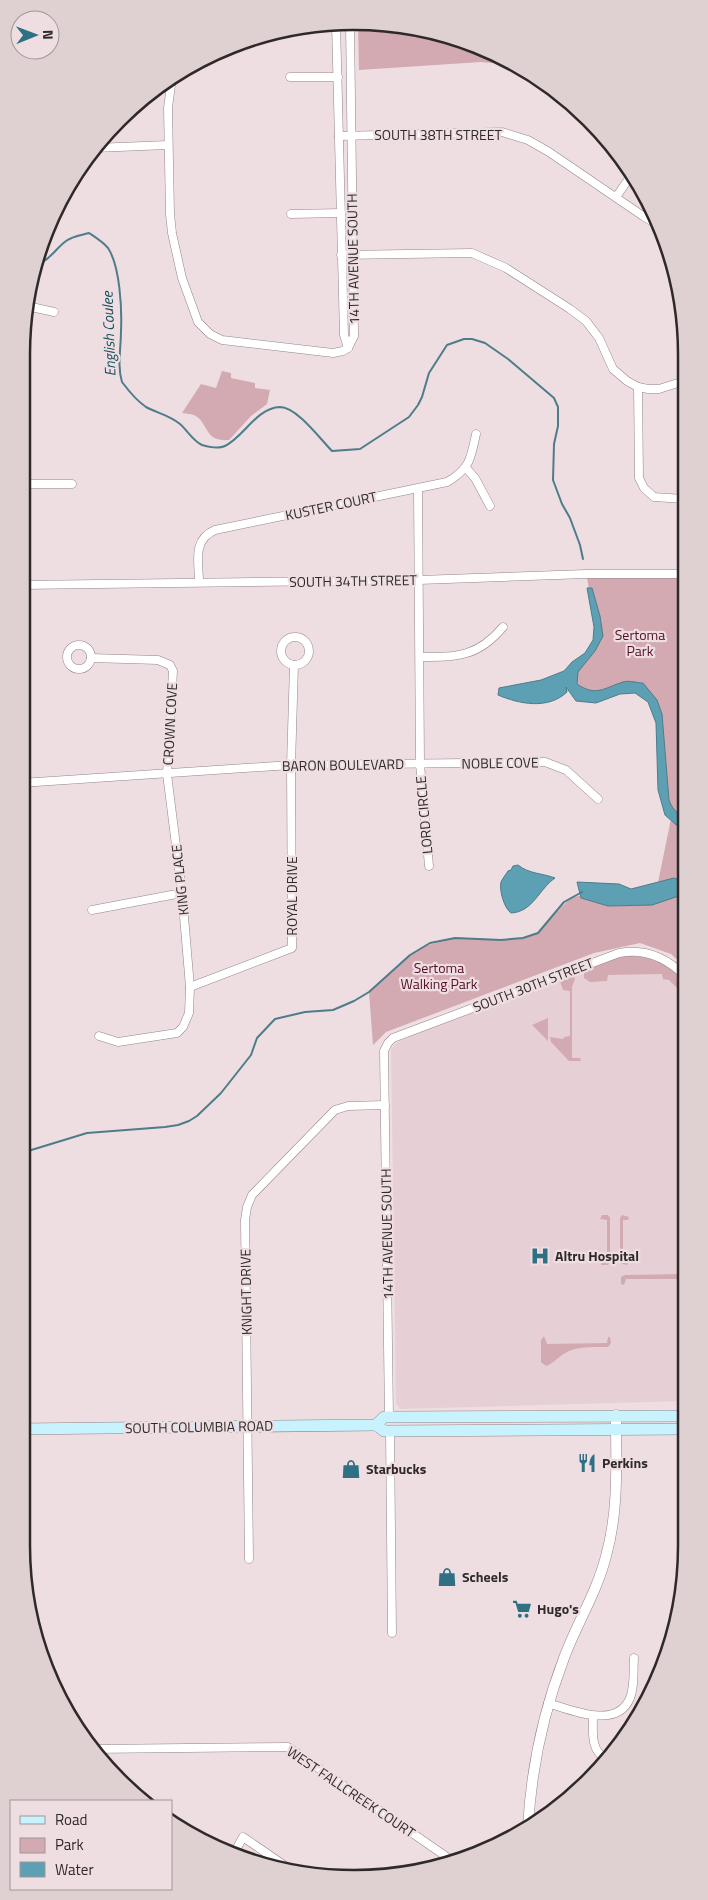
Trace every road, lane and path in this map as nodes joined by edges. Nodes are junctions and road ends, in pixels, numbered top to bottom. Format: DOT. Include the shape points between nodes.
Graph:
graph roads {
  1 [pos="350,30"];
  2 [pos="336,31"];
  3 [pos="290,77"];
  4 [pos="338,77"];
  5 [pos="171,87"];
  6 [pos="338,136"];
  7 [pos="352,136"];
  8 [pos="168,145"];
  9 [pos="104,148"];
  10 [pos="627,181"];
  11 [pos="616,197"];
  12 [pos="341,213"];
  13 [pos="291,214"];
  14 [pos="648,218"];
  15 [pos="341,255"];
  16 [pos="354,255"];
  17 [pos="34,308"];
  18 [pos="54,312"];
  19 [pos="348,348"];
  20 [pos="678,383"];
  21 [pos="638,387"];
  22 [pos="476,434"];
  23 [pos="466,468"];
  24 [pos="30,484"];
  25 [pos="72,484"];
  26 [pos="418,489"];
  27 [pos="678,499"];
  28 [pos="490,506"];
  29 [pos="678,574"];
  30 [pos="419,580"];
  31 [pos="199,582"];
  32 [pos="30,584"];
  33 [pos="503,627"];
  34 [pos="420,657"];
  35 [pos="91,658"];
  36 [pos="294,665"];
  37 [pos="420,764"];
  38 [pos="292,765"];
  39 [pos="167,774"];
  40 [pos="30,782"];
  41 [pos="598,799"];
  42 [pos="429,866"];
  43 [pos="182,893"];
  44 [pos="92,910"];
  45 [pos="678,970"];
  46 [pos="190,987"];
  47 [pos="99,1036"];
  48 [pos="384,1051"];
  49 [pos="385,1105"];
  50 [pos="616,1416"];
  51 [pos="678,1416"];
  52 [pos="389,1417"];
  53 [pos="426,1418"];
  54 [pos="376,1424"];
  55 [pos="248,1427"];
  56 [pos="30,1429"];
  57 [pos="616,1429"];
  58 [pos="678,1429"];
  59 [pos="390,1432"];
  60 [pos="249,1558"];
  61 [pos="392,1633"];
  62 [pos="634,1658"];
  63 [pos="548,1703"];
  64 [pos="593,1716"];
  65 [pos="102,1749"];
  66 [pos="602,1755"];
  67 [pos="529,1818"];
  68 [pos="237,1848"];
  69 [pos="446,1857"];
  70 [pos="278,1861"];
  1 -- 7 [label="street, 14TH AVENUE SOUTH"];
  2 -- 4 [label="street, 14TH AVENUE SOUTH"];
  3 -- 4 [label="street"];
  4 -- 6 [label="street, 14TH AVENUE SOUTH"];
  5 -- 8 [label="street"];
  6 -- 7 [label="street, SOUTH 38TH STREET"];
  6 -- 12 [label="street, 14TH AVENUE SOUTH"];
  7 -- 11 [label="street, SOUTH 38TH STREET" via="502,132 528,140"];
  7 -- 16 [label="street, 14TH AVENUE SOUTH"];
  8 -- 9 [label="street"];
  8 -- 19 [label="street" via="170,214 175,251 198,322 210,334 240,344 333,353"];
  10 -- 11 [label="street"];
  11 -- 14 [label="street, SOUTH 38TH STREET"];
  12 -- 13 [label="street"];
  12 -- 15 [label="street, 14TH AVENUE SOUTH"];
  15 -- 16 [label="street"];
  15 -- 19 [label="street, 14TH AVENUE SOUTH" via="344,335"];
  16 -- 19 [label="street, 14TH AVENUE SOUTH" via="354,336"];
  16 -- 21 [label="street" via="456,252 472,253 489,260 586,321 599,338 613,369"];
  17 -- 18 [label="street"];
  20 -- 21 [label="street" via="659,389"];
  21 -- 27 [label="street" via="639,478 654,497"];
  22 -- 23 [label="street"];
  23 -- 26 [label="street, KUSTER COURT" via="447,482"];
  23 -- 28 [label="street"];
  24 -- 25 [label="street"];
  26 -- 30 [label="street, BARON BOULEVARD"];
  26 -- 31 [label="street, KUSTER COURT" via="214,530 203,536 200,543"];
  29 -- 30 [label="street, SOUTH 34TH STREET"];
  30 -- 31 [label="street, SOUTH 34TH STREET"];
  30 -- 34 [label="street, BARON BOULEVARD"];
  31 -- 32 [label="street, SOUTH 34TH STREET"];
  33 -- 34 [label="street" via="492,640 472,653"];
  34 -- 37 [label="street, BARON BOULEVARD"];
  35 -- 39 [label="street, CROWN COVE" via="158,660 170,664 173,671"];
  36 -- 38 [label="street"];
  37 -- 38 [label="street, BARON BOULEVARD"];
  37 -- 41 [label="street, NOBLE COVE" via="545,762 566,770"];
  37 -- 42 [label="street, LORD CIRCLE"];
  38 -- 39 [label="street, BARON BOULEVARD"];
  38 -- 46 [label="street, ROYAL DRIVE" via="292,948"];
  39 -- 40 [label="street, BARON BOULEVARD"];
  39 -- 43 [label="street, KING PLACE"];
  43 -- 44 [label="street"];
  43 -- 46 [label="street, KING PLACE"];
  45 -- 48 [label="street, SOUTH 30TH STREET" via="651,954 636,951 619,953 393,1038"];
  46 -- 47 [label="street, KING PLACE" via="189,1013 177,1033 118,1042"];
  48 -- 49 [label="street, 14TH AVENUE SOUTH"];
  49 -- 52 [label="street, 14TH AVENUE SOUTH"];
  49 -- 55 [label="street, KNIGHT DRIVE" via="348,1106 335,1110 252,1195 245,1220"];
  50 -- 51 [label="main road, SOUTH COLUMBIA ROAD"];
  50 -- 53 [label="main road, SOUTH COLUMBIA ROAD"];
  50 -- 57 [label="street"];
  52 -- 53 [label="main road, SOUTH COLUMBIA ROAD"];
  52 -- 54 [label="main road, SOUTH COLUMBIA ROAD"];
  53 -- 59 [label="main road" via="400,1424"];
  54 -- 55 [label="main road, SOUTH COLUMBIA ROAD"];
  54 -- 59 [label="main road"];
  55 -- 56 [label="main road, SOUTH COLUMBIA ROAD"];
  55 -- 60 [label="street, KNIGHT DRIVE"];
  57 -- 58 [label="main road"];
  57 -- 59 [label="main road"];
  57 -- 63 [label="street" via="615,1510 606,1557 598,1584 565,1656"];
  59 -- 61 [label="street"];
  62 -- 64 [label="street" via="630,1699 616,1712"];
  63 -- 64 [label="street"];
  63 -- 67 [label="street" via="535,1762"];
  64 -- 66 [label="street" via="594,1742"];
  65 -- 69 [label="street, WEST FALLCREEK COURT" via="288,1747"];
  68 -- 70 [label="street" via="243,1837"];
}
